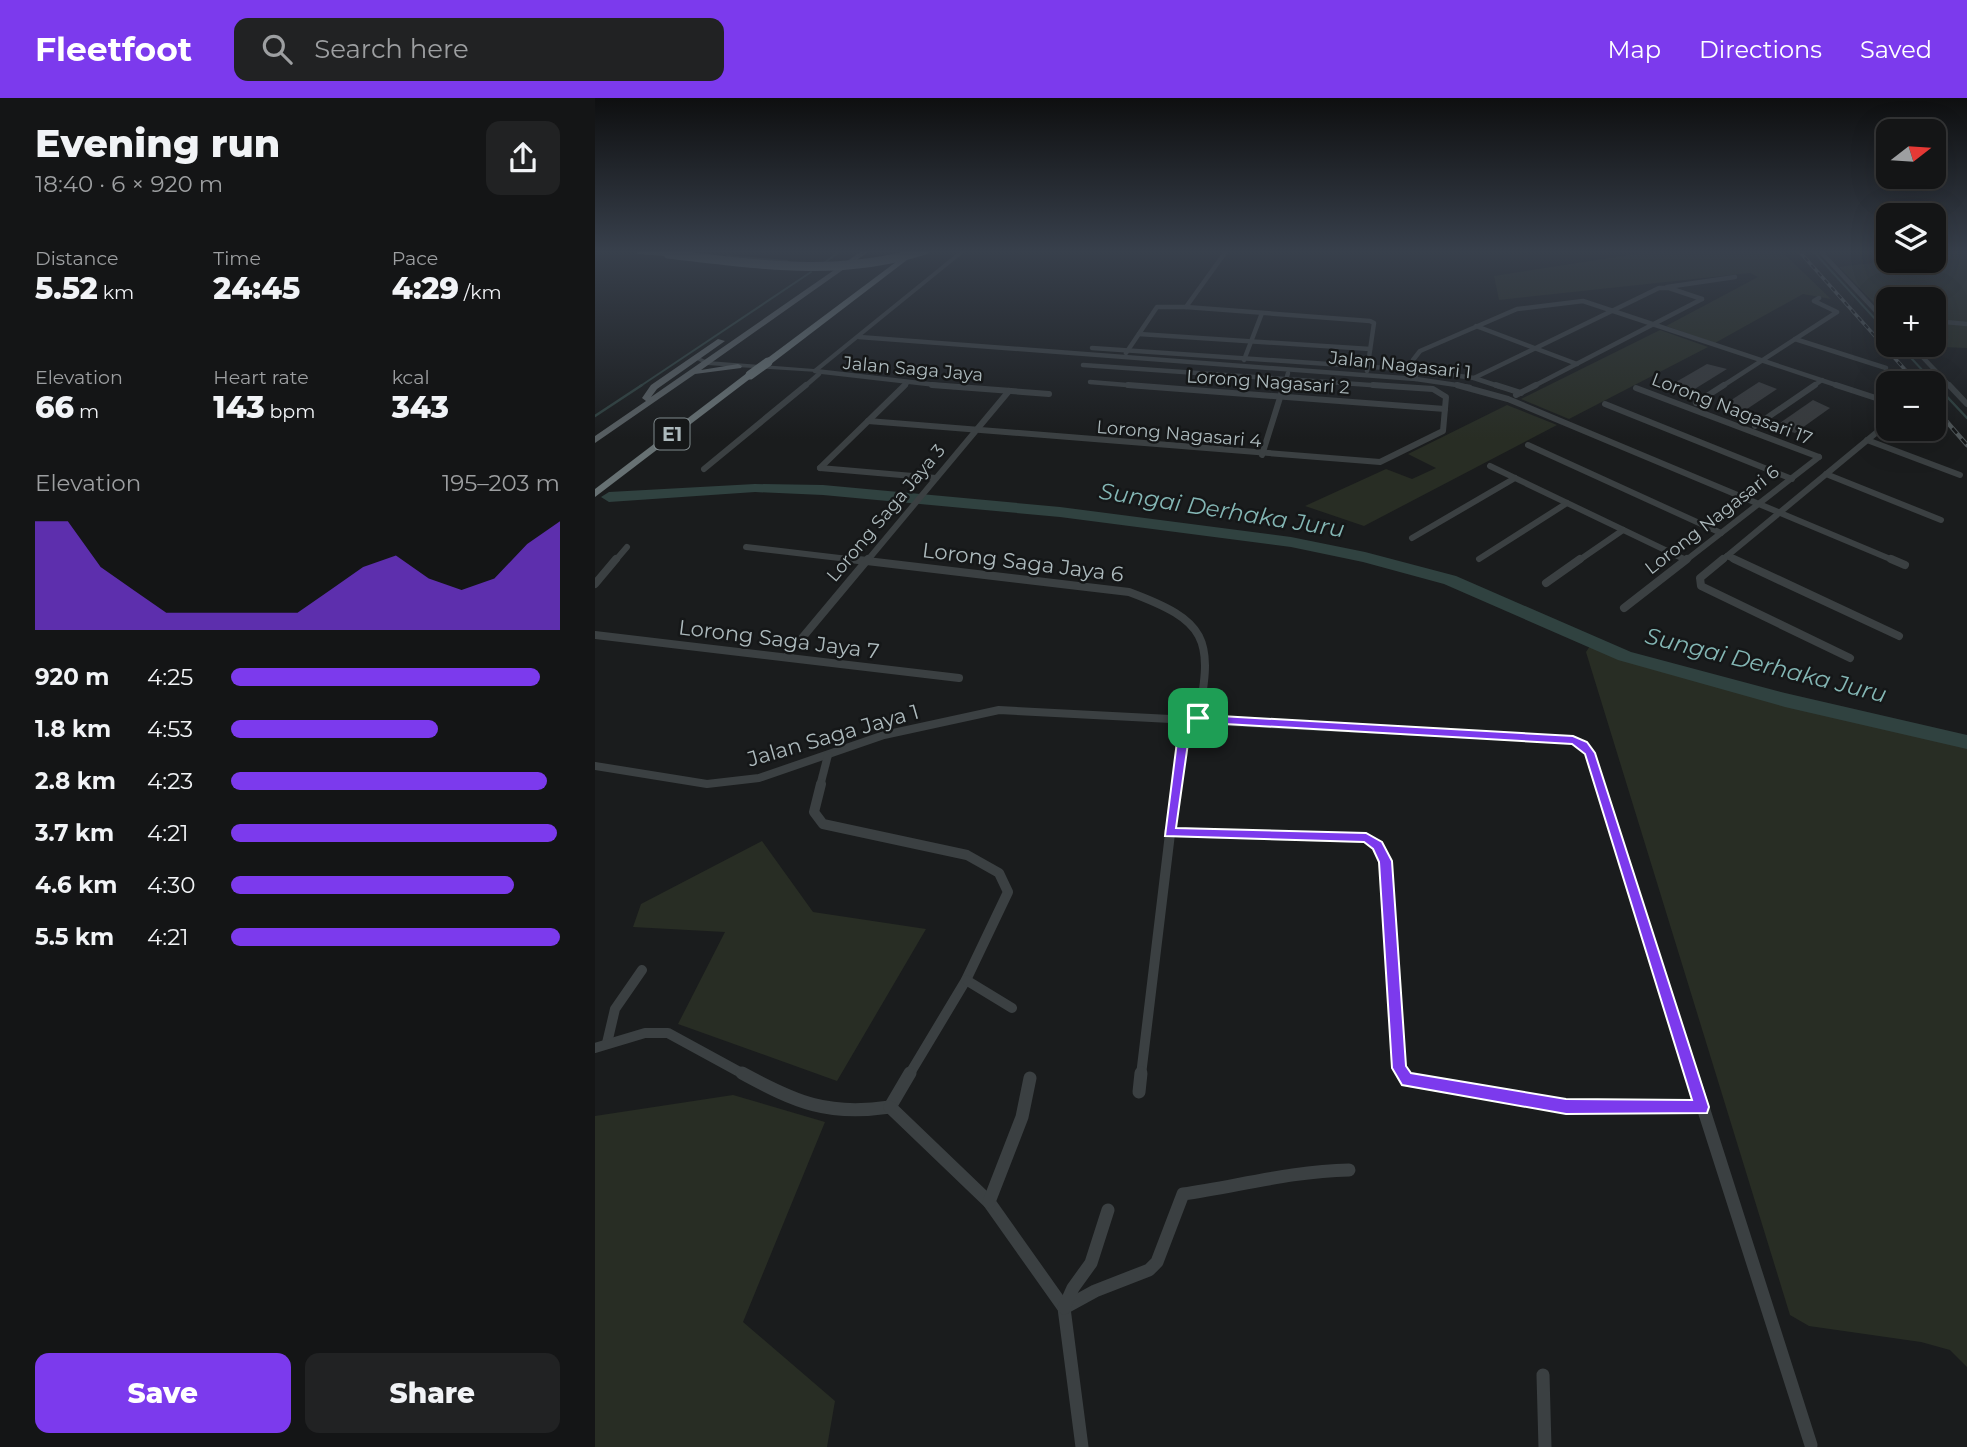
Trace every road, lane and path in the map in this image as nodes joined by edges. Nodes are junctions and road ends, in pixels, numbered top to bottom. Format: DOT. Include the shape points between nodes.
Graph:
graph roads {
  1 [pos="775,313"];
  2 [pos="821,313"];
  3 [pos="833,313"];
  4 [pos="888,313"];
  5 [pos="1153,313"];
  6 [pos="1262,313"];
  7 [pos="1507,313"];
  8 [pos="1607,313"];
  9 [pos="1622,313"];
  10 [pos="1676,313"];
  11 [pos="1836,313"];
  12 [pos="772,315"];
  13 [pos="1946,322"];
  14 [pos="1655,324"];
  15 [pos="1967,324"];
  16 [pos="1476,326"];
  17 [pos="754,329"];
  18 [pos="1139,334"];
  19 [pos="859,337"];
  20 [pos="1795,339"];
  21 [pos="1251,341"];
  22 [pos="1092,348"];
  23 [pos="1536,348"];
  24 [pos="1370,349"];
  25 [pos="725,350"];
  26 [pos="1128,350"];
  27 [pos="1922,357"];
  28 [pos="1123,358"];
  29 [pos="1245,358"];
  30 [pos="701,360"];
  31 [pos="1762,360"];
  32 [pos="1577,364"];
  33 [pos="1083,365"];
  34 [pos="1367,366"];
  35 [pos="1241,367"];
  36 [pos="1886,368"];
  37 [pos="740,370"];
  38 [pos="1416,370"];
  39 [pos="1289,371"];
  40 [pos="817,372"];
  41 [pos="1367,376"];
  42 [pos="1474,378"];
  43 [pos="683,379"];
  44 [pos="1286,379"];
  45 [pos="1416,379"];
  46 [pos="1822,380"];
  47 [pos="1090,382"];
  48 [pos="907,383"];
  49 [pos="1636,388"];
  50 [pos="1009,391"];
  51 [pos="1521,393"];
  52 [pos="1049,394"];
  53 [pos="1280,397"];
  54 [pos="1876,398"];
  55 [pos="1509,399"];
  56 [pos="1696,403"];
  57 [pos="1605,404"];
  58 [pos="1967,404"];
  59 [pos="1445,409"];
  60 [pos="868,421"];
  61 [pos="1755,426"];
  62 [pos="976,430"];
  63 [pos="595,433"];
  64 [pos="1876,433"];
  65 [pos="595,440"];
  66 [pos="1867,440"];
  67 [pos="1528,445"];
  68 [pos="1262,455"];
  69 [pos="1819,457"];
  70 [pos="1490,466"];
  71 [pos="704,469"];
  72 [pos="1826,474"];
  73 [pos="1960,475"];
  74 [pos="936,478"];
  75 [pos="1515,478"];
  76 [pos="1791,479"];
  77 [pos="595,481"];
  78 [pos="595,494"];
  79 [pos="1567,503"];
  80 [pos="1758,504"];
  81 [pos="1779,513"];
  82 [pos="1941,520"];
  83 [pos="1623,530"];
  84 [pos="1721,533"];
  85 [pos="1412,538"];
  86 [pos="627,547"];
  87 [pos="746,547"];
  88 [pos="1727,556"];
  89 [pos="1479,559"];
  90 [pos="867,560"];
  91 [pos="1686,560"];
  92 [pos="1905,565"];
  93 [pos="1546,583"];
  94 [pos="595,584"];
  95 [pos="1624,608"];
  96 [pos="595,635"];
  97 [pos="1899,636"];
  98 [pos="787,656"];
  99 [pos="1850,658"];
  100 [pos="959,678"];
  101 [pos="1186,718"];
  102 [pos="1198,718"];
  103 [pos="828,755"];
  104 [pos="595,766"];
  105 [pos="1169,832"];
  106 [pos="642,970"];
  107 [pos="965,979"];
  108 [pos="1012,1008"];
  109 [pos="607,1043"];
  110 [pos="595,1048"];
  111 [pos="1030,1078"];
  112 [pos="1139,1092"];
  113 [pos="890,1107"];
  114 [pos="1702,1107"];
  115 [pos="1349,1170"];
  116 [pos="989,1202"];
  117 [pos="1108,1210"];
  118 [pos="1064,1308"];
  119 [pos="1543,1375"];
  120 [pos="1811,1446"];
  121 [pos="1082,1447"];
  122 [pos="1545,1447"];
  1 -- 12 [label="main road"];
  2 -- 37 [label="highway, E1"];
  3 -- 37 [label="highway, E1, bridge" via="768,362"];
  4 -- 19 [label="street"];
  5 -- 18 [label="street"];
  6 -- 21 [label="street"];
  6 -- 24 [label="street" via="1370,321 1374,323"];
  7 -- 16 [label="street"];
  8 -- 23 [label="street"];
  9 -- 14 [label="street"];
  10 -- 14 [label="street"];
  11 -- 20 [label="street"];
  12 -- 17 [label="main road"];
  12 -- 30 [label="main road"];
  13 -- 15 [label="street"];
  14 -- 31 [label="street"];
  14 -- 32 [label="street"];
  16 -- 23 [label="street"];
  16 -- 38 [label="street" via="1420,351 1413,360"];
  17 -- 25 [label="main road"];
  17 -- 30 [label="main road"];
  18 -- 21 [label="street"];
  18 -- 26 [label="street"];
  19 -- 28 [label="street, Jalan Nagasari 1"];
  19 -- 40 [label="street"];
  20 -- 31 [label="street"];
  20 -- 36 [label="street"];
  21 -- 24 [label="street"];
  21 -- 29 [label="street"];
  22 -- 26 [label="street, Jalan Nagasari 1"];
  23 -- 32 [label="street"];
  23 -- 42 [label="street"];
  24 -- 34 [label="street"];
  25 -- 30 [label="main road"];
  25 -- 37 [label="main road" via="722,359"];
  26 -- 28 [label="street"];
  26 -- 29 [label="street, Jalan Nagasari 1"];
  27 -- 58 [label="street"];
  28 -- 35 [label="street, Jalan Nagasari 1"];
  29 -- 34 [label="street, Jalan Nagasari 1"];
  29 -- 35 [label="street"];
  30 -- 37 [label="street"];
  30 -- 43 [label="main road"];
  30 -- 63 [label="main road"];
  31 -- 46 [label="street"];
  31 -- 56 [label="street"];
  32 -- 51 [label="street"];
  33 -- 44 [label="street"];
  34 -- 38 [label="street, Jalan Nagasari 1"];
  34 -- 41 [label="street"];
  35 -- 39 [label="street, Jalan Nagasari 1"];
  37 -- 40 [label="street"];
  37 -- 43 [label="main road" via="711,369"];
  37 -- 77 [label="highway, E1"];
  37 -- 78 [label="highway, E1"];
  38 -- 42 [label="street, Jalan Nagasari 1"];
  38 -- 45 [label="street"];
  39 -- 41 [label="street, Jalan Nagasari 1"];
  39 -- 44 [label="street"];
  40 -- 48 [label="street, Jalan Saga Jaya"];
  40 -- 71 [label="street"];
  41 -- 45 [label="street, Jalan Nagasari 1"];
  42 -- 51 [label="street, Jalan Nagasari 1"];
  43 -- 65 [label="main road"];
  44 -- 53 [label="street"];
  44 -- 59 [label="street" via="1433,389 1445,397"];
  45 -- 55 [label="street, Jalan Nagasari 1" via="1472,387"];
  46 -- 54 [label="street"];
  46 -- 61 [label="street"];
  47 -- 53 [label="street, Lorong Nagasari 2"];
  48 -- 50 [label="street, Jalan Saga Jaya"];
  48 -- 60 [label="street"];
  49 -- 69 [label="street, Lorong Nagasari 17"];
  50 -- 52 [label="street, Jalan Saga Jaya"];
  50 -- 62 [label="street, Lorong Saga Jaya 3"];
  51 -- 55 [label="street"];
  53 -- 59 [label="street, Lorong Nagasari 2"];
  53 -- 68 [label="street"];
  55 -- 80 [label="street, Jalan Nagasari 1"];
  57 -- 76 [label="street"];
  59 -- 68 [label="street, Lorong Nagasari 4" via="1443,431 1380,462"];
  60 -- 62 [label="street, Lorong Nagasari 4"];
  60 -- 74 [label="street" via="820,468"];
  62 -- 68 [label="street, Lorong Nagasari 4"];
  62 -- 74 [label="street, Lorong Saga Jaya 3"];
  64 -- 66 [label="street"];
  66 -- 72 [label="street"];
  66 -- 73 [label="street"];
  67 -- 84 [label="street"];
  69 -- 76 [label="street, Lorong Nagasari 6"];
  70 -- 75 [label="street"];
  72 -- 81 [label="street"];
  72 -- 82 [label="street"];
  74 -- 90 [label="street, Lorong Saga Jaya 3"];
  75 -- 79 [label="street"];
  75 -- 85 [label="street"];
  76 -- 80 [label="street, Lorong Nagasari 6"];
  79 -- 83 [label="street"];
  79 -- 89 [label="street"];
  80 -- 81 [label="street, Jalan Nagasari 1"];
  80 -- 84 [label="street, Lorong Nagasari 6"];
  81 -- 88 [label="street"];
  81 -- 92 [label="street, Jalan Nagasari 1"];
  83 -- 91 [label="street"];
  83 -- 93 [label="street"];
  84 -- 91 [label="street, Lorong Nagasari 6"];
  86 -- 94 [label="street"];
  87 -- 90 [label="street, Lorong Saga Jaya 6"];
  88 -- 97 [label="street"];
  88 -- 99 [label="street" via="1700,578 1701,586"];
  90 -- 98 [label="street, Lorong Saga Jaya 3"];
  90 -- 102 [label="street, Lorong Saga Jaya 6" via="1144,597 1187,620 1203,637 1208,671"];
  91 -- 95 [label="street, Lorong Nagasari 6"];
  96 -- 98 [label="street, Lorong Saga Jaya 7"];
  98 -- 100 [label="street, Lorong Saga Jaya 7"];
  101 -- 102 [label="street, Jalan Saga Jaya 1"];
  101 -- 103 [label="street, Jalan Saga Jaya 1" via="999,710 884,735"];
  101 -- 105 [label="street"];
  102 -- 114 [label="street, Jalan Saga Jaya 1" via="1573,740 1583,745 1590,753"];
  103 -- 104 [label="street, Jalan Saga Jaya 1" via="759,778 707,784"];
  103 -- 107 [label="street" via="814,803 814,812 823,824 967,855 999,873 1007,892"];
  105 -- 112 [label="street"];
  105 -- 114 [label="street" via="1366,838 1377,846 1386,861 1399,1068 1407,1080 1566,1107"];
  106 -- 109 [label="street" via="615,1009"];
  107 -- 108 [label="street"];
  107 -- 113 [label="street"];
  109 -- 110 [label="street"];
  109 -- 113 [label="street" via="645,1033 668,1033 773,1090 813,1106 854,1112"];
  111 -- 116 [label="street" via="1022,1117"];
  113 -- 116 [label="street"];
  114 -- 120 [label="street"];
  115 -- 118 [label="street" via="1310,1171 1183,1194 1157,1262 1149,1270"];
  116 -- 118 [label="street"];
  117 -- 118 [label="street" via="1091,1263"];
  118 -- 121 [label="street"];
  119 -- 122 [label="street"];
}
